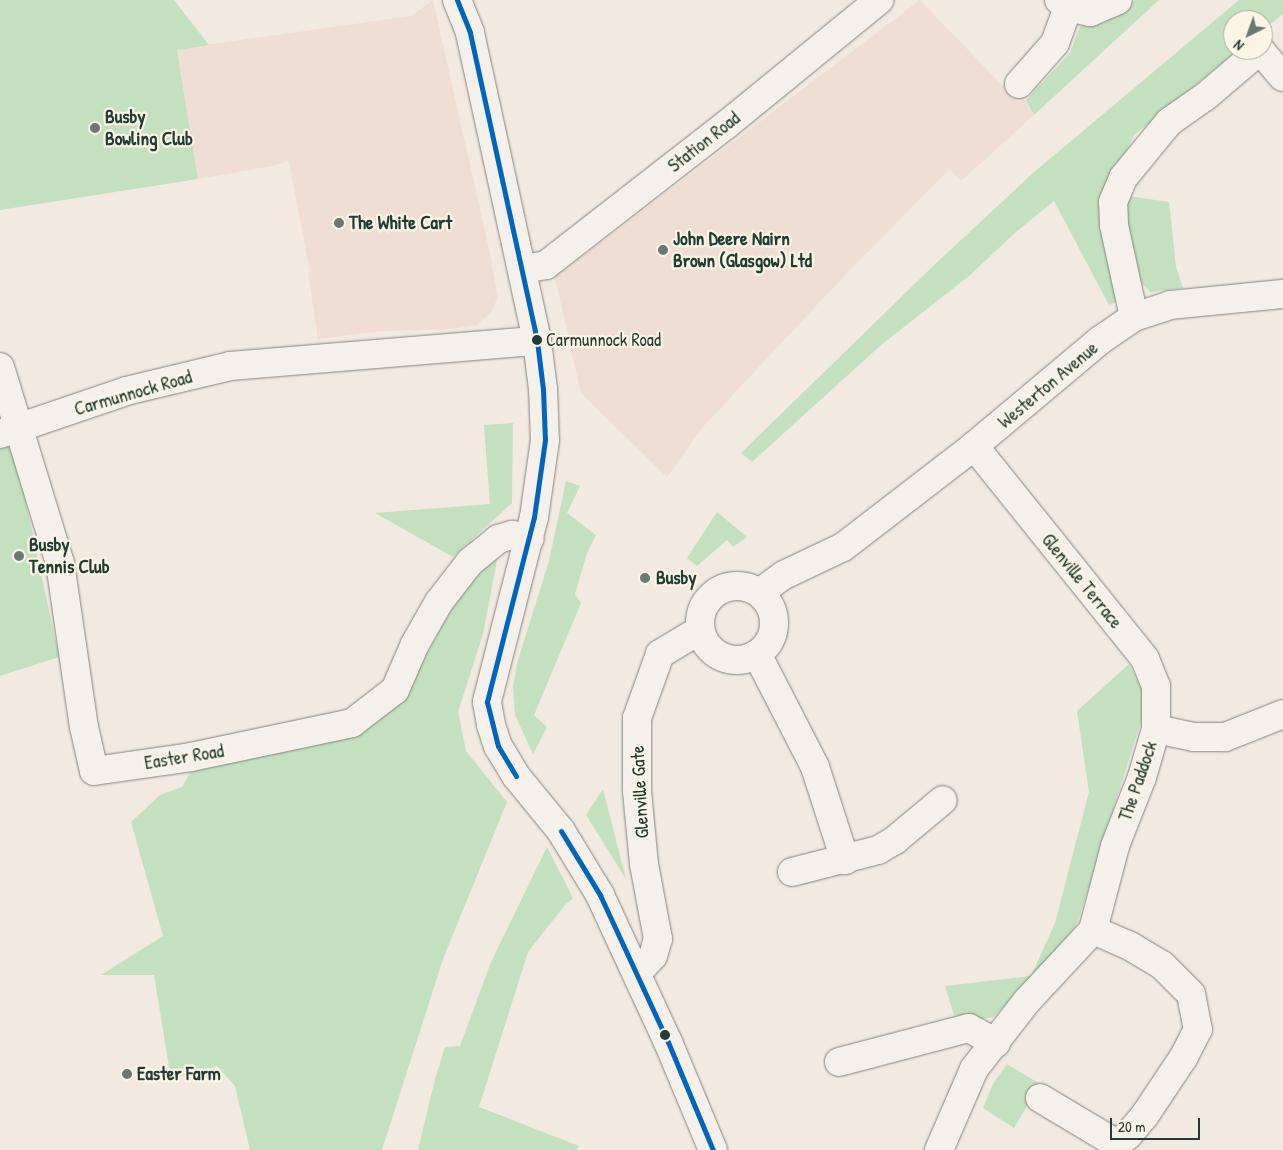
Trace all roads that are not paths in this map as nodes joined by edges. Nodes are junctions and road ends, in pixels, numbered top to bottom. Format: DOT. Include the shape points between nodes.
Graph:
graph roads {
  1 [pos="457,0"];
  2 [pos="879,0"];
  3 [pos="1118,0"];
  4 [pos="1064,4"];
  5 [pos="1248,60"];
  6 [pos="1269,60"];
  7 [pos="1283,77"];
  8 [pos="1019,84"];
  9 [pos="522,269"];
  10 [pos="1283,294"];
  11 [pos="1134,317"];
  12 [pos="537,341"];
  13 [pos="0,367"];
  14 [pos="9,431"];
  15 [pos="974,446"];
  16 [pos="530,539"];
  17 [pos="758,593"];
  18 [pos="700,630"];
  19 [pos="757,654"];
  20 [pos="1283,714"];
  21 [pos="1156,729"];
  22 [pos="943,800"];
  23 [pos="845,860"];
  24 [pos="792,872"];
  25 [pos="1093,930"];
  26 [pos="637,973"];
  27 [pos="996,1043"];
  28 [pos="839,1062"];
  29 [pos="1040,1098"];
  30 [pos="1117,1147"];
  31 [pos="713,1150"];
  32 [pos="939,1150"];
  1 -- 9 [label="street" via="470,33"];
  2 -- 9 [label="street, Station Road" via="546,266"];
  3 -- 4 [label="street" via="1090,12"];
  4 -- 8 [label="street" via="1055,43"];
  5 -- 11 [label="street" via="1169,122 1123,178 1113,202 1114,224"];
  6 -- 7 [label="street"];
  9 -- 12 [label="street"];
  10 -- 11 [label="street, Westerton Avenue" via="1170,305"];
  11 -- 15 [label="street, Westerton Avenue" via="1100,341"];
  12 -- 14 [label="street, Carmunnock Road" via="230,366 126,391"];
  12 -- 16 [label="street" via="545,440"];
  13 -- 14 [label="street"];
  14 -- 16 [label="street, Easter Road" via="60,563 84,726 94,771 192,757 352,723 395,690 415,644 439,602 470,562 498,539 512,535"];
  15 -- 17 [label="street, Westerton Avenue" via="843,547 784,575"];
  15 -- 21 [label="street, Glenville Terrace" via="1145,659 1156,686"];
  16 -- 26 [label="street" via="487,702 491,725 498,746 516,776 562,831 581,860"];
  17 -- 18 [label="street" via="745,587 731,586 717,592 706,602"];
  17 -- 19 [label="street" via="767,602 774,624 766,646"];
  18 -- 19 [label="street" via="708,646 722,657 734,660"];
  18 -- 26 [label="street, Glenville Gate" via="660,654 637,718 637,791 644,864 658,939 653,956"];
  19 -- 23 [label="street" via="815,767"];
  20 -- 21 [label="street, The Paddock" via="1225,737 1193,737"];
  21 -- 25 [label="street, The Paddock" via="1142,777 1115,846"];
  22 -- 23 [label="street" via="895,840 878,850"];
  23 -- 24 [label="street"];
  25 -- 27 [label="street, The Paddock" via="1027,1000"];
  25 -- 30 [label="street" via="1162,965 1191,994 1198,1029 1145,1115"];
  26 -- 31 [label="street"];
  27 -- 28 [label="street" via="969,1028"];
  27 -- 32 [label="street, The Paddock" via="974,1069"];
  29 -- 30 [label="street"];
}
